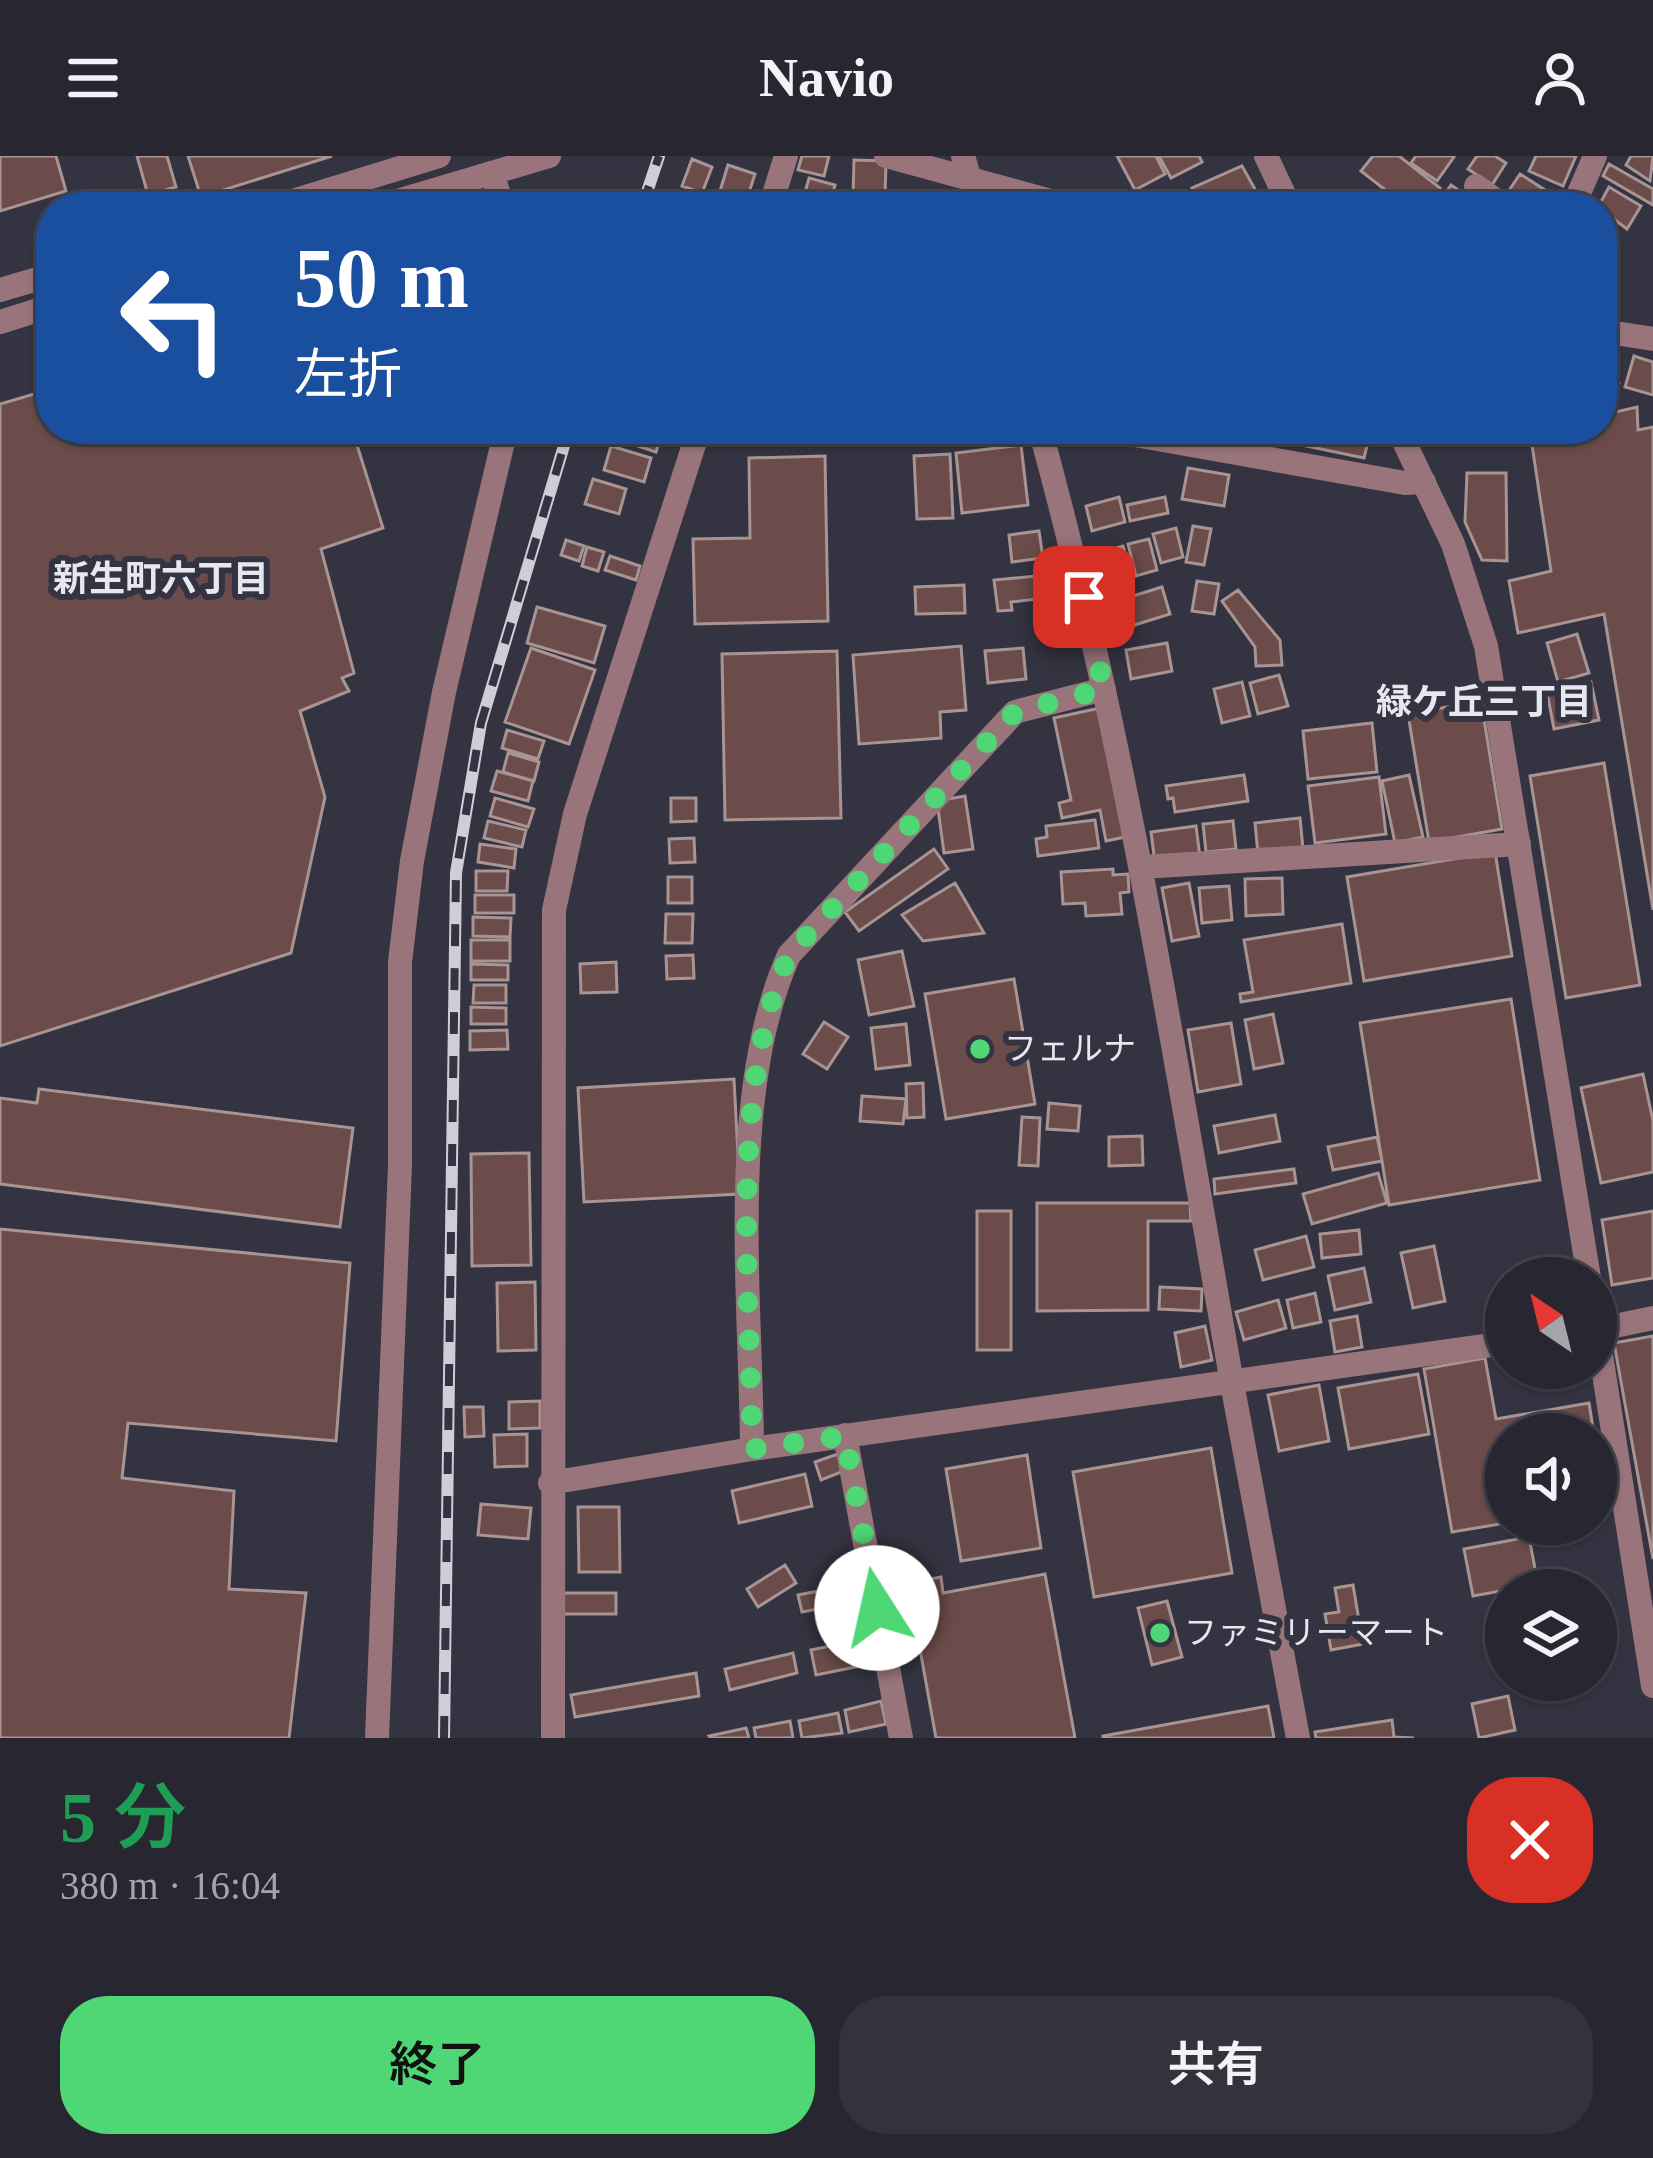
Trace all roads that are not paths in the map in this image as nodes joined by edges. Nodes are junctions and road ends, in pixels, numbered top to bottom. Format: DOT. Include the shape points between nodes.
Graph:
graph roads {
  1 [pos="439,156"];
  2 [pos="549,156"];
  3 [pos="786,156"];
  4 [pos="886,156"];
  5 [pos="1265,156"];
  6 [pos="1595,156"];
  7 [pos="966,167"];
  8 [pos="491,173"];
  9 [pos="1476,186"];
  10 [pos="322,192"];
  11 [pos="427,192"];
  12 [pos="498,192"];
  13 [pos="775,192"];
  14 [pos="1033,192"];
  15 [pos="1283,192"];
  16 [pos="1484,192"];
  17 [pos="1579,192"];
  18 [pos="36,279"];
  19 [pos="0,290"];
  20 [pos="36,311"];
  21 [pos="0,322"];
  22 [pos="1617,333"];
  23 [pos="1653,339"];
  24 [pos="502,444"];
  25 [pos="694,444"];
  26 [pos="1044,444"];
  27 [pos="1184,444"];
  28 [pos="1405,444"];
  29 [pos="1424,482"];
  30 [pos="1104,689"];
  31 [pos="1520,844"];
  32 [pos="1142,867"];
  33 [pos="1586,1257"];
  34 [pos="1653,1318"];
  35 [pos="1617,1324"];
  36 [pos="1485,1346"];
  37 [pos="1232,1383"];
  38 [pos="1606,1389"];
  39 [pos="845,1436"];
  40 [pos="752,1449"];
  41 [pos="550,1484"];
  42 [pos="1653,1686"];
  43 [pos="377,1738"];
  44 [pos="553,1738"];
  45 [pos="902,1738"];
  46 [pos="1298,1738"];
  1 -- 10 [label="street"];
  2 -- 8 [label="street"];
  3 -- 13 [label="street"];
  4 -- 7 [label="street"];
  5 -- 15 [label="street"];
  6 -- 17 [label="street"];
  7 -- 14 [label="street"];
  8 -- 11 [label="street"];
  8 -- 12 [label="street"];
  9 -- 16 [label="street"];
  18 -- 19 [label="street"];
  20 -- 21 [label="street"];
  22 -- 23 [label="street"];
  24 -- 43 [label="street" via="444,692 400,962"];
  25 -- 41 [label="street" via="560,868 554,910"];
  26 -- 30 [label="street"];
  27 -- 29 [label="street"];
  28 -- 29 [label="street"];
  29 -- 31 [label="street" via="1472,591"];
  30 -- 32 [label="street"];
  30 -- 40 [label="street" via="1015,712 789,955 768,1002 750,1134"];
  31 -- 32 [label="street"];
  31 -- 33 [label="street"];
  32 -- 37 [label="street"];
  34 -- 35 [label="street"];
  36 -- 37 [label="street"];
  37 -- 39 [label="street"];
  37 -- 46 [label="street"];
  38 -- 42 [label="street"];
  39 -- 40 [label="street"];
  39 -- 45 [label="street"];
  40 -- 41 [label="street"];
  41 -- 44 [label="street"];
}
